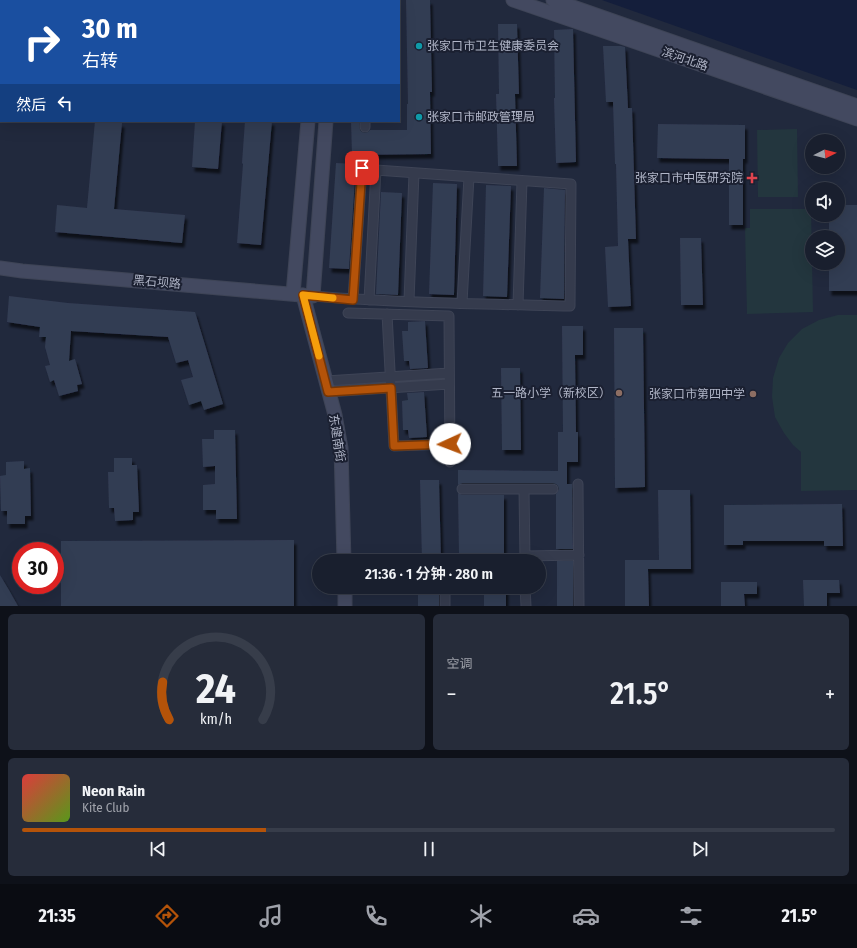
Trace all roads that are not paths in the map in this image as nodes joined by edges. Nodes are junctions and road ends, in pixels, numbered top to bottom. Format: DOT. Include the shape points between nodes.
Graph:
graph roads {
  1 [pos="513,0"];
  2 [pos="553,0"];
  3 [pos="857,106"];
  4 [pos="857,119"];
  5 [pos="308,122"];
  6 [pos="326,122"];
  7 [pos="362,168"];
  8 [pos="414,173"];
  9 [pos="469,177"];
  10 [pos="522,181"];
  11 [pos="0,268"];
  12 [pos="303,295"];
  13 [pos="353,300"];
  14 [pos="369,300"];
  15 [pos="409,301"];
  16 [pos="462,303"];
  17 [pos="518,305"];
  18 [pos="348,313"];
  19 [pos="387,314"];
  20 [pos="449,373"];
  21 [pos="390,377"];
  22 [pos="449,384"];
  23 [pos="327,386"];
  24 [pos="391,388"];
  25 [pos="450,444"];
  26 [pos="450,462"];
  27 [pos="578,484"];
  28 [pos="462,489"];
  29 [pos="524,489"];
  30 [pos="553,489"];
  31 [pos="344,554"];
  32 [pos="525,554"];
  33 [pos="579,555"];
  34 [pos="546,557"];
  35 [pos="345,594"];
  36 [pos="445,594"];
  37 [pos="525,594"];
  38 [pos="345,606"];
  39 [pos="445,606"];
  40 [pos="526,606"];
  41 [pos="579,606"];
  1 -- 4 [label="street, 滨河北路"];
  2 -- 3 [label="street, 滨河北路"];
  5 -- 12 [label="street, 东建南街"];
  6 -- 12 [label="street, 东建南街"];
  7 -- 13 [label="street"];
  8 -- 9 [label="street"];
  8 -- 14 [label="street" via="376,170"];
  8 -- 15 [label="street"];
  9 -- 10 [label="street"];
  9 -- 16 [label="street"];
  10 -- 17 [label="street"];
  10 -- 17 [label="street" via="571,184 570,306"];
  11 -- 12 [label="street, 黑石坝路"];
  12 -- 13 [label="street"];
  12 -- 23 [label="street, 东建南街"];
  13 -- 14 [label="street"];
  14 -- 15 [label="street"];
  15 -- 16 [label="street"];
  16 -- 17 [label="street"];
  18 -- 19 [label="street"];
  19 -- 20 [label="street" via="449,316"];
  19 -- 21 [label="street"];
  20 -- 21 [label="street"];
  20 -- 22 [label="street"];
  21 -- 23 [label="street"];
  21 -- 24 [label="street"];
  22 -- 24 [label="street"];
  22 -- 25 [label="street"];
  23 -- 24 [label="street"];
  23 -- 31 [label="street, 东建南街" via="341,448"];
  24 -- 25 [label="street" via="394,446"];
  25 -- 26 [label="street"];
  27 -- 33 [label="street"];
  28 -- 29 [label="street"];
  29 -- 30 [label="street"];
  29 -- 32 [label="street"];
  33 -- 34 [label="street"];
  33 -- 41 [label="street"];
  35 -- 38 [label="street"];
  36 -- 39 [label="street"];
  37 -- 40 [label="street"];
}
